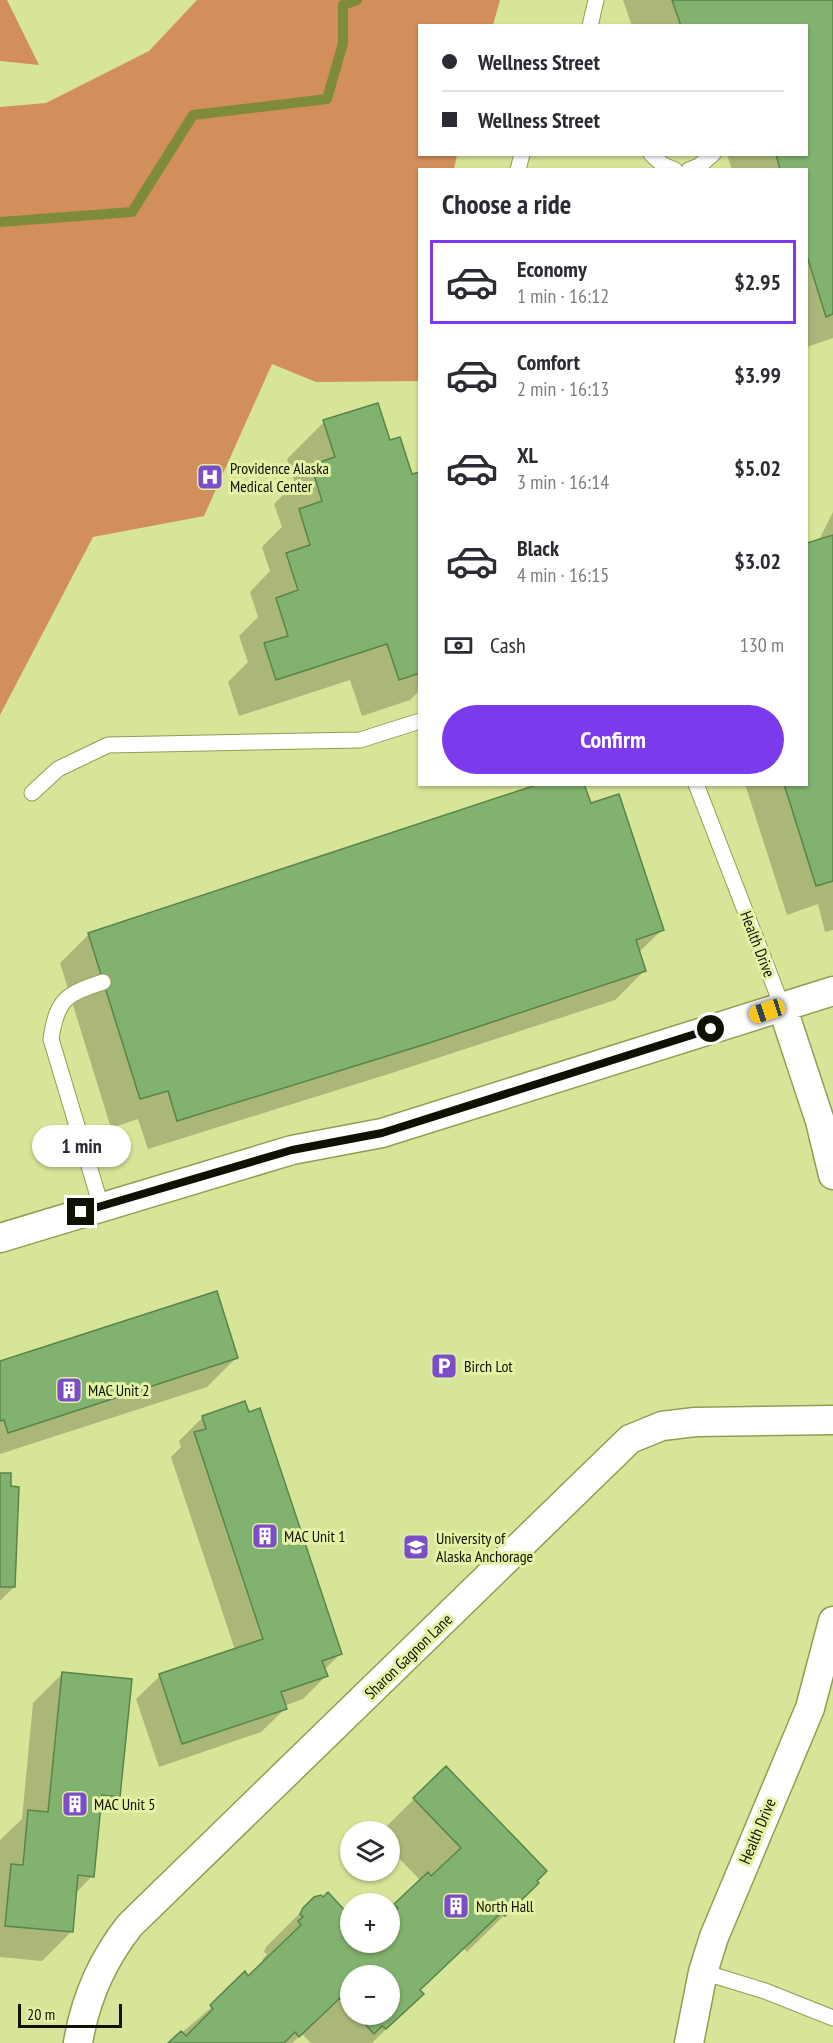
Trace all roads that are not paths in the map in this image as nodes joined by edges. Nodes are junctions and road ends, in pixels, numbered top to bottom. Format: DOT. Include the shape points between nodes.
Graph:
graph roads {
  1 [pos="596,0"];
  2 [pos="590,24"];
  3 [pos="653,156"];
  4 [pos="711,156"];
  5 [pos="667,168"];
  6 [pos="694,168"];
  7 [pos="418,722"];
  8 [pos="697,786"];
  9 [pos="32,793"];
  10 [pos="103,982"];
  11 [pos="833,991"];
  12 [pos="782,1006"];
  13 [pos="833,1175"];
  14 [pos="101,1206"];
  15 [pos="0,1238"];
  16 [pos="833,1420"];
  17 [pos="833,1621"];
  18 [pos="703,1972"];
  19 [pos="833,2018"];
  20 [pos="78,2043"];
  21 [pos="689,2043"];
  1 -- 2 [label="lane"];
  3 -- 5 [label="lane"];
  4 -- 6 [label="lane"];
  7 -- 9 [label="lane" via="360,740 108,746 58,769"];
  8 -- 12 [label="lane, Health Drive"];
  10 -- 14 [label="lane" via="75,991 65,1000 55,1013 51,1039"];
  11 -- 12 [label="street"];
  12 -- 13 [label="street, Health Drive" via="820,1121"];
  12 -- 14 [label="street" via="382,1133 292,1150"];
  14 -- 15 [label="street"];
  16 -- 20 [label="street, Sharon Gagnon Lane" via="695,1422 662,1426 630,1439 135,1920 100,1972"];
  17 -- 18 [label="street, Health Drive" via="810,1708 733,1889"];
  18 -- 19 [label="lane" via="765,1990"];
  18 -- 21 [label="street, Health Drive"];
}
